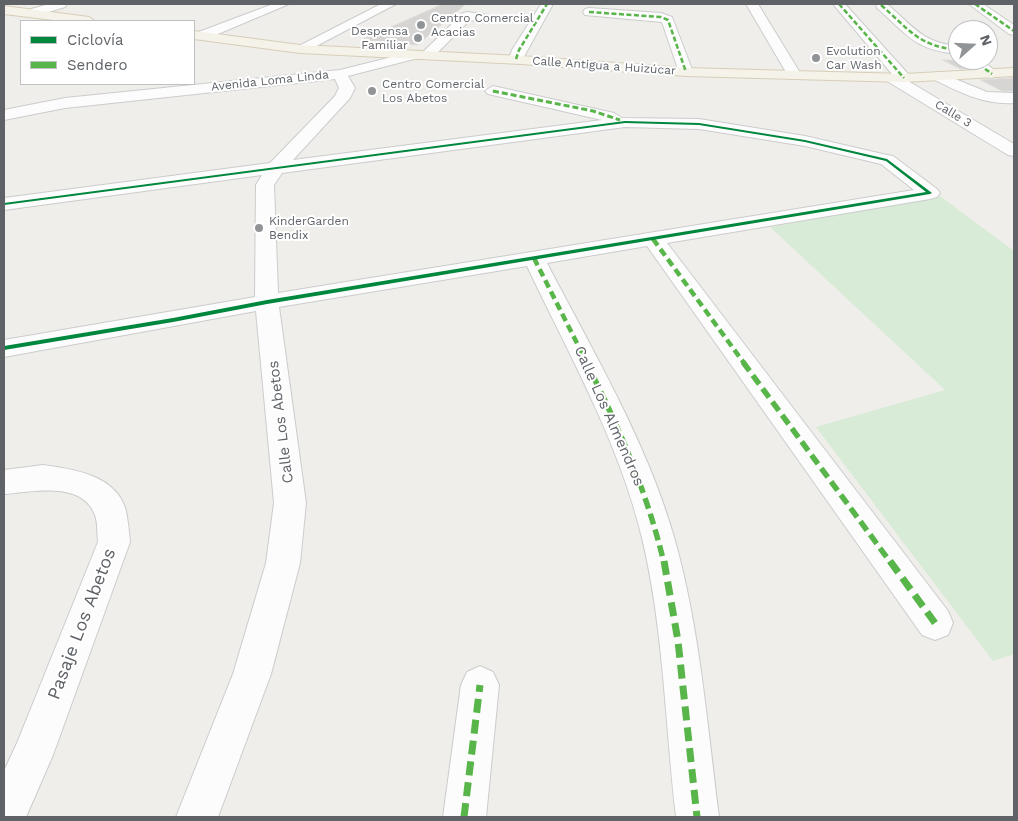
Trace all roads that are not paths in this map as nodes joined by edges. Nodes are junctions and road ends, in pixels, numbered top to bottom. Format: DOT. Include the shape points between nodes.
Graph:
graph roads {
  1 [pos="61,4"];
  2 [pos="283,4"];
  3 [pos="390,4"];
  4 [pos="547,4"];
  5 [pos="752,4"];
  6 [pos="839,4"];
  7 [pos="975,4"];
  8 [pos="881,5"];
  9 [pos="4,10"];
  10 [pos="589,12"];
  11 [pos="32,14"];
  12 [pos="81,20"];
  13 [pos="487,23"];
  14 [pos="1014,31"];
  15 [pos="448,35"];
  16 [pos="197,36"];
  17 [pos="466,37"];
  18 [pos="300,49"];
  19 [pos="948,49"];
  20 [pos="360,53"];
  21 [pos="422,55"];
  22 [pos="516,59"];
  23 [pos="987,70"];
  24 [pos="686,72"];
  25 [pos="1014,72"];
  26 [pos="340,74"];
  27 [pos="992,74"];
  28 [pos="795,76"];
  29 [pos="938,76"];
  30 [pos="898,78"];
  31 [pos="493,91"];
  32 [pos="1014,98"];
  33 [pos="4,115"];
  34 [pos="625,122"];
  35 [pos="1014,151"];
  36 [pos="275,169"];
  37 [pos="4,204"];
  38 [pos="652,239"];
  39 [pos="534,258"];
  40 [pos="267,302"];
  41 [pos="4,348"];
  42 [pos="4,482"];
  43 [pos="935,623"];
  44 [pos="480,685"];
  45 [pos="4,816"];
  46 [pos="197,817"];
  47 [pos="464,817"];
  48 [pos="697,817"];
  1 -- 11 [label="street"];
  2 -- 16 [label="street"];
  3 -- 18 [label="street"];
  4 -- 22 [label="street"];
  5 -- 28 [label="street"];
  6 -- 30 [label="street, Calle 3"];
  7 -- 14 [label="street"];
  8 -- 19 [label="street" via="924,43"];
  9 -- 11 [label="main road"];
  10 -- 24 [label="street" via="668,20"];
  11 -- 12 [label="main road"];
  13 -- 15 [label="street" via="459,24"];
  15 -- 17 [label="street"];
  15 -- 21 [label="street"];
  16 -- 18 [label="main road, Calle Antigua a Huizúcar"];
  18 -- 20 [label="main road, Calle Antigua a Huizúcar"];
  20 -- 21 [label="main road, Calle Antigua a Huizúcar"];
  20 -- 26 [label="street"];
  21 -- 22 [label="main road, Calle Antigua a Huizúcar"];
  21 -- 26 [label="street, Avenida Loma Linda"];
  22 -- 24 [label="main road, Calle Antigua a Huizúcar"];
  23 -- 27 [label="street"];
  24 -- 28 [label="main road, Calle Antigua a Huizúcar"];
  25 -- 27 [label="main road, Calle Antigua a Huizúcar"];
  26 -- 33 [label="street, Avenida Loma Linda" via="66,103"];
  26 -- 36 [label="street, Calle Los Abetos" via="347,88 342,98"];
  27 -- 29 [label="main road, Calle Antigua a Huizúcar"];
  28 -- 30 [label="main road, Calle Antigua a Huizúcar"];
  29 -- 30 [label="main road, Calle Antigua a Huizúcar"];
  29 -- 32 [label="street" via="982,97"];
  30 -- 35 [label="street, Calle 3"];
  31 -- 34 [label="street" via="593,111"];
  34 -- 36 [label="street"];
  34 -- 38 [label="street" via="699,124 804,141 887,160 930,193"];
  36 -- 37 [label="street"];
  36 -- 40 [label="street, Calle Los Abetos" via="265,185"];
  38 -- 39 [label="street"];
  38 -- 43 [label="street"];
  39 -- 40 [label="street"];
  39 -- 48 [label="street, Calle Los Almendros" via="636,470 657,535 673,600"];
  40 -- 41 [label="street"];
  40 -- 46 [label="street, Calle Los Abetos" via="290,503 283,563 252,674"];
  42 -- 45 [label="street, Pasaje Los Abetos" via="44,477 73,481 94,491 110,510 114,542 33,755"];
  44 -- 47 [label="street"];
}
